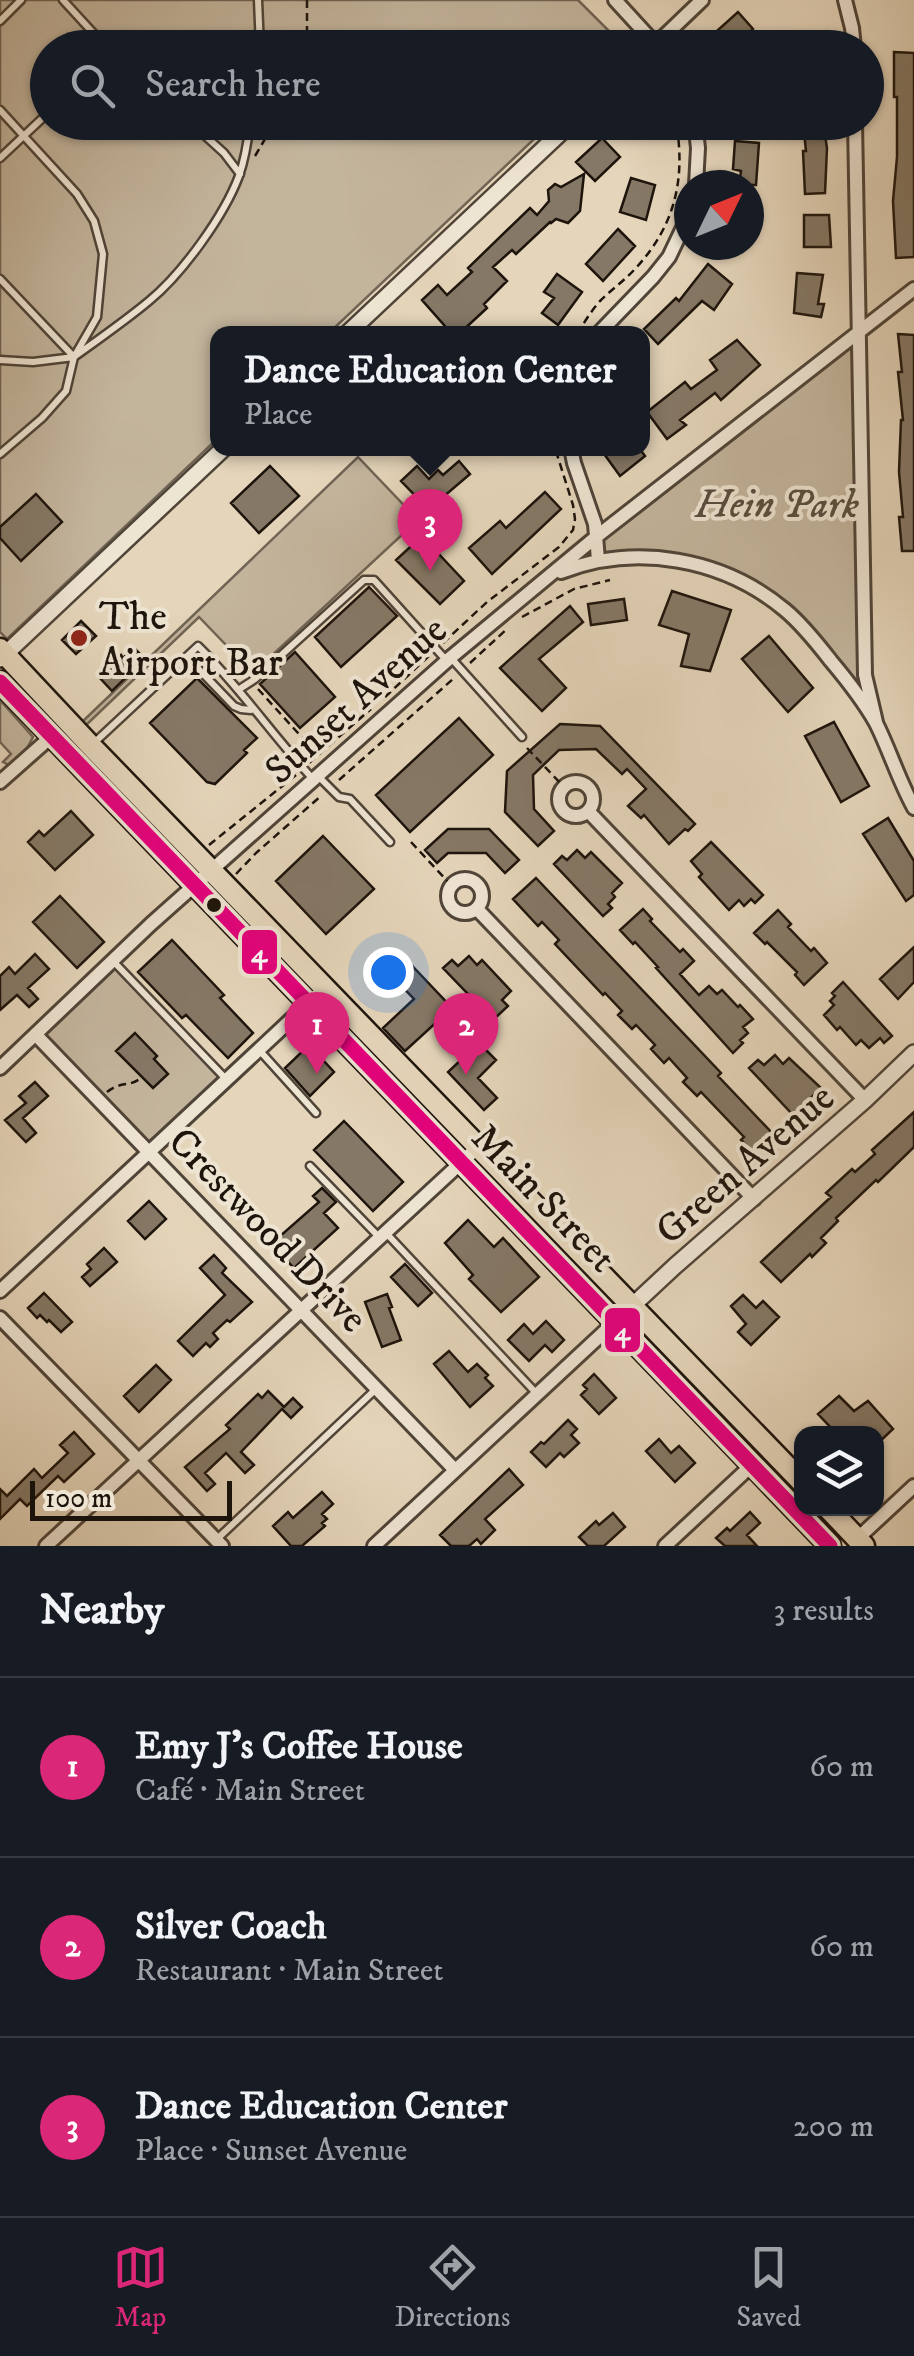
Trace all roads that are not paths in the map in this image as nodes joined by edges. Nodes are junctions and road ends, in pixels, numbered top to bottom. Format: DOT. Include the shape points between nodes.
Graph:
graph roads {
  1 [pos="22,0"];
  2 [pos="64,0"];
  3 [pos="258,0"];
  4 [pos="615,0"];
  5 [pos="702,0"];
  6 [pos="845,0"];
  7 [pos="0,20"];
  8 [pos="91,30"];
  9 [pos="259,30"];
  10 [pos="641,30"];
  11 [pos="671,30"];
  12 [pos="852,30"];
  13 [pos="0,110"];
  14 [pos="30,130"];
  15 [pos="24,135"];
  16 [pos="210,140"];
  17 [pos="248,140"];
  18 [pos="553,140"];
  19 [pos="697,140"];
  20 [pos="855,140"];
  21 [pos="0,158"];
  22 [pos="697,170"];
  23 [pos="240,174"];
  24 [pos="674,246"];
  25 [pos="0,279"];
  26 [pos="914,289"];
  27 [pos="355,326"];
  28 [pos="606,326"];
  29 [pos="858,330"];
  30 [pos="74,357"];
  31 [pos="0,360"];
  32 [pos="0,454"];
  33 [pos="215,456"];
  34 [pos="574,456"];
  35 [pos="596,537"];
  36 [pos="598,560"];
  37 [pos="548,577"];
  38 [pos="2,654"];
  39 [pos="187,657"];
  40 [pos="448,659"];
  41 [pos="0,682"];
  42 [pos="238,690"];
  43 [pos="252,710"];
  44 [pos="876,722"];
  45 [pos="52,736"];
  46 [pos="522,737"];
  47 [pos="91,746"];
  48 [pos="316,778"];
  49 [pos="0,782"];
  50 [pos="914,808"];
  51 [pos="588,811"];
  52 [pos="390,842"];
  53 [pos="212,870"];
  54 [pos="194,886"];
  55 [pos="477,908"];
  56 [pos="113,961"];
  57 [pos="325,988"];
  58 [pos="309,1004"];
  59 [pos="36,1034"];
  60 [pos="259,1050"];
  61 [pos="914,1053"];
  62 [pos="0,1068"];
  63 [pos="226,1080"];
  64 [pos="864,1100"];
  65 [pos="316,1112"];
  66 [pos="478,1147"];
  67 [pos="148,1151"];
  68 [pos="462,1162"];
  69 [pos="310,1166"];
  70 [pos="754,1200"];
  71 [pos="383,1235"];
  72 [pos="0,1291"];
  73 [pos="302,1310"];
  74 [pos="624,1314"];
  75 [pos="0,1318"];
  76 [pos="377,1388"];
  77 [pos="537,1394"];
  78 [pos="140,1462"];
  79 [pos="752,1465"];
  80 [pos="456,1470"];
  81 [pos="794,1474"];
  82 [pos="914,1486"];
  83 [pos="836,1516"];
  84 [pos="861,1542"];
  85 [pos="219,1543"];
  86 [pos="46,1546"];
  87 [pos="374,1546"];
  88 [pos="665,1546"];
  89 [pos="830,1546"];
  1 -- 7 [label="lane"];
  2 -- 8 [label="lane"];
  3 -- 9 [label="lane"];
  4 -- 10 [label="street"];
  5 -- 11 [label="street"];
  6 -- 12 [label="street"];
  13 -- 15 [label="lane"];
  14 -- 15 [label="lane"];
  15 -- 21 [label="lane"];
  15 -- 30 [label="lane" via="77,194 94,220 103,254 97,317"];
  16 -- 23 [label="lane"];
  17 -- 23 [label="lane"];
  18 -- 27 [label="street"];
  19 -- 22 [label="street"];
  20 -- 29 [label="street"];
  23 -- 30 [label="lane" via="186,263 152,299"];
  24 -- 28 [label="street"];
  25 -- 30 [label="lane"];
  26 -- 29 [label="street, Sunset Avenue"];
  29 -- 35 [label="street, Sunset Avenue"];
  29 -- 44 [label="street" via="865,675"];
  30 -- 31 [label="lane"];
  30 -- 32 [label="lane" via="66,390"];
  33 -- 38 [label="street"];
  34 -- 35 [label="street"];
  35 -- 36 [label="street"];
  35 -- 37 [label="street, Sunset Avenue"];
  36 -- 37 [label="street"];
  36 -- 44 [label="street" via="658,558 736,577 786,610"];
  37 -- 40 [label="street, Sunset Avenue"];
  38 -- 47 [label="main road, Main Street"];
  39 -- 42 [label="lane" via="198,646"];
  39 -- 43 [label="lane" via="234,706"];
  39 -- 47 [label="lane"];
  40 -- 42 [label="lane" via="369,578"];
  40 -- 46 [label="lane"];
  40 -- 48 [label="street, Sunset Avenue"];
  41 -- 45 [label="main road, Main Street"];
  42 -- 43 [label="lane"];
  43 -- 48 [label="lane"];
  44 -- 50 [label="street"];
  45 -- 49 [label="street"];
  45 -- 54 [label="main road, Main Street"];
  47 -- 53 [label="main road, Main Street"];
  48 -- 52 [label="lane" via="350,799"];
  48 -- 53 [label="street, Sunset Avenue"];
  51 -- 51 [label="street" via="564,811 564,787 575,782 590,790"];
  51 -- 64 [label="street"];
  53 -- 54 [label="street, Sunset Avenue"];
  53 -- 57 [label="main road, Main Street"];
  54 -- 56 [label="street, Sunset Avenue"];
  54 -- 58 [label="main road, Main Street"];
  55 -- 55 [label="street" via="467,914 451,908 452,884 476,883 482,898"];
  55 -- 70 [label="street"];
  56 -- 59 [label="street, Sunset Avenue"];
  56 -- 63 [label="lane"];
  57 -- 58 [label="street"];
  57 -- 66 [label="main road, Main Street"];
  58 -- 60 [label="street"];
  58 -- 68 [label="main road, Main Street"];
  59 -- 62 [label="street, Sunset Avenue"];
  59 -- 67 [label="street, Crestwood Drive"];
  60 -- 63 [label="street"];
  60 -- 65 [label="lane"];
  61 -- 64 [label="street, Green Avenue"];
  63 -- 67 [label="street"];
  64 -- 70 [label="street, Green Avenue"];
  66 -- 68 [label="street"];
  66 -- 74 [label="main road, Main Street"];
  67 -- 72 [label="street"];
  67 -- 73 [label="street, Crestwood Drive"];
  68 -- 71 [label="street"];
  68 -- 74 [label="main road, Main Street"];
  69 -- 71 [label="lane"];
  70 -- 74 [label="street, Green Avenue"];
  71 -- 73 [label="street"];
  71 -- 77 [label="lane"];
  73 -- 76 [label="street, Crestwood Drive"];
  73 -- 78 [label="street"];
  74 -- 77 [label="street"];
  74 -- 79 [label="main road, Main Street"];
  74 -- 81 [label="main road, Main Street"];
  75 -- 78 [label="street"];
  76 -- 80 [label="street, Crestwood Drive"];
  76 -- 85 [label="lane"];
  77 -- 80 [label="street"];
  78 -- 85 [label="street"];
  78 -- 86 [label="street"];
  79 -- 88 [label="street"];
  79 -- 89 [label="main road, Main Street"];
  80 -- 87 [label="street"];
  82 -- 84 [label="street"];
  83 -- 84 [label="main road"];
}
